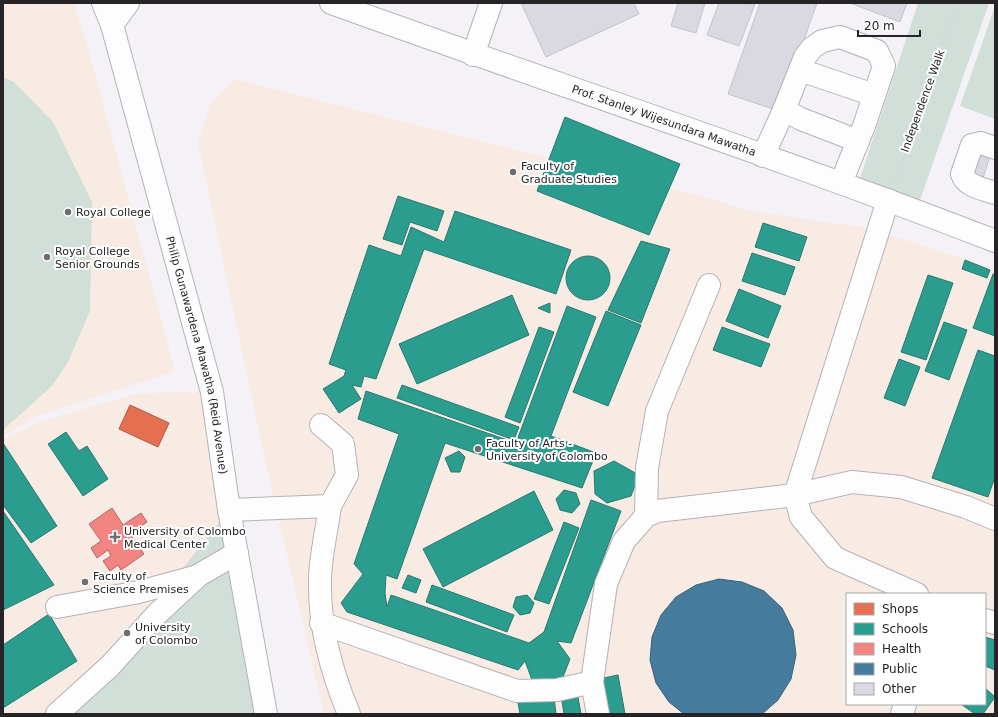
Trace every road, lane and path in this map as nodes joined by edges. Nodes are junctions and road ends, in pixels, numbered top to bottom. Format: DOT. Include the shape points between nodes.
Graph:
graph roads {
  1 [pos="103,3"];
  2 [pos="128,3"];
  3 [pos="332,3"];
  4 [pos="491,3"];
  5 [pos="958,3"];
  6 [pos="112,25"];
  7 [pos="473,55"];
  8 [pos="800,70"];
  9 [pos="874,95"];
  10 [pos="784,110"];
  11 [pos="858,140"];
  12 [pos="995,148"];
  13 [pos="762,156"];
  14 [pos="842,183"];
  15 [pos="995,192"];
  16 [pos="888,200"];
  17 [pos="995,241"];
  18 [pos="709,286"];
  19 [pos="321,425"];
  20 [pos="795,495"];
  21 [pos="330,506"];
  22 [pos="229,510"];
  23 [pos="646,516"];
  24 [pos="995,519"];
  25 [pos="237,553"];
  26 [pos="199,575"];
  27 [pos="915,593"];
  28 [pos="57,607"];
  29 [pos="321,623"];
  30 [pos="592,682"];
  31 [pos="57,714"];
  32 [pos="266,714"];
  33 [pos="349,714"];
  34 [pos="598,714"];
  1 -- 6 [label="main road, Philip Gunawardena Mawatha (Reid Avenue)"];
  2 -- 6 [label="main road"];
  3 -- 7 [label="main road, Prof. Stanley Wijesundara Mawatha"];
  4 -- 7 [label="main road"];
  5 -- 16 [label="path, Independence Walk"];
  6 -- 22 [label="main road, Philip Gunawardena Mawatha (Reid Avenue)" via="212,392"];
  7 -- 13 [label="main road, Prof. Stanley Wijesundara Mawatha"];
  8 -- 9 [label="main road"];
  8 -- 9 [label="main road" via="812,48 822,41 840,37 878,51 882,57 884,66"];
  8 -- 10 [label="main road"];
  9 -- 11 [label="main road"];
  10 -- 11 [label="main road"];
  10 -- 13 [label="main road"];
  11 -- 14 [label="main road"];
  12 -- 15 [label="main road" via="981,143 972,146 962,174 972,185"];
  13 -- 14 [label="main road, Prof. Stanley Wijesundara Mawatha"];
  14 -- 16 [label="main road, Prof. Stanley Wijesundara Mawatha"];
  16 -- 17 [label="main road, Prof. Stanley Wijesundara Mawatha"];
  16 -- 20 [label="main road"];
  18 -- 23 [label="main road" via="657,411 647,468"];
  19 -- 21 [label="main road" via="343,444 348,475"];
  20 -- 23 [label="main road" via="657,511"];
  20 -- 24 [label="main road" via="852,482 901,487 966,507"];
  20 -- 27 [label="main road" via="801,517 835,558"];
  21 -- 22 [label="main road"];
  21 -- 29 [label="main road" via="320,580"];
  22 -- 25 [label="main road, Philip Gunawardena Mawatha (Reid Avenue)"];
  23 -- 30 [label="main road" via="624,541 606,584"];
  25 -- 26 [label="main road"];
  25 -- 32 [label="main road, Philip Gunawardena Mawatha (Reid Avenue)"];
  26 -- 28 [label="main road" via="139,592"];
  26 -- 31 [label="main road" via="156,615 110,666"];
  29 -- 30 [label="main road" via="516,691 557,690"];
  29 -- 33 [label="main road" via="334,679"];
  30 -- 34 [label="main road"];
}
